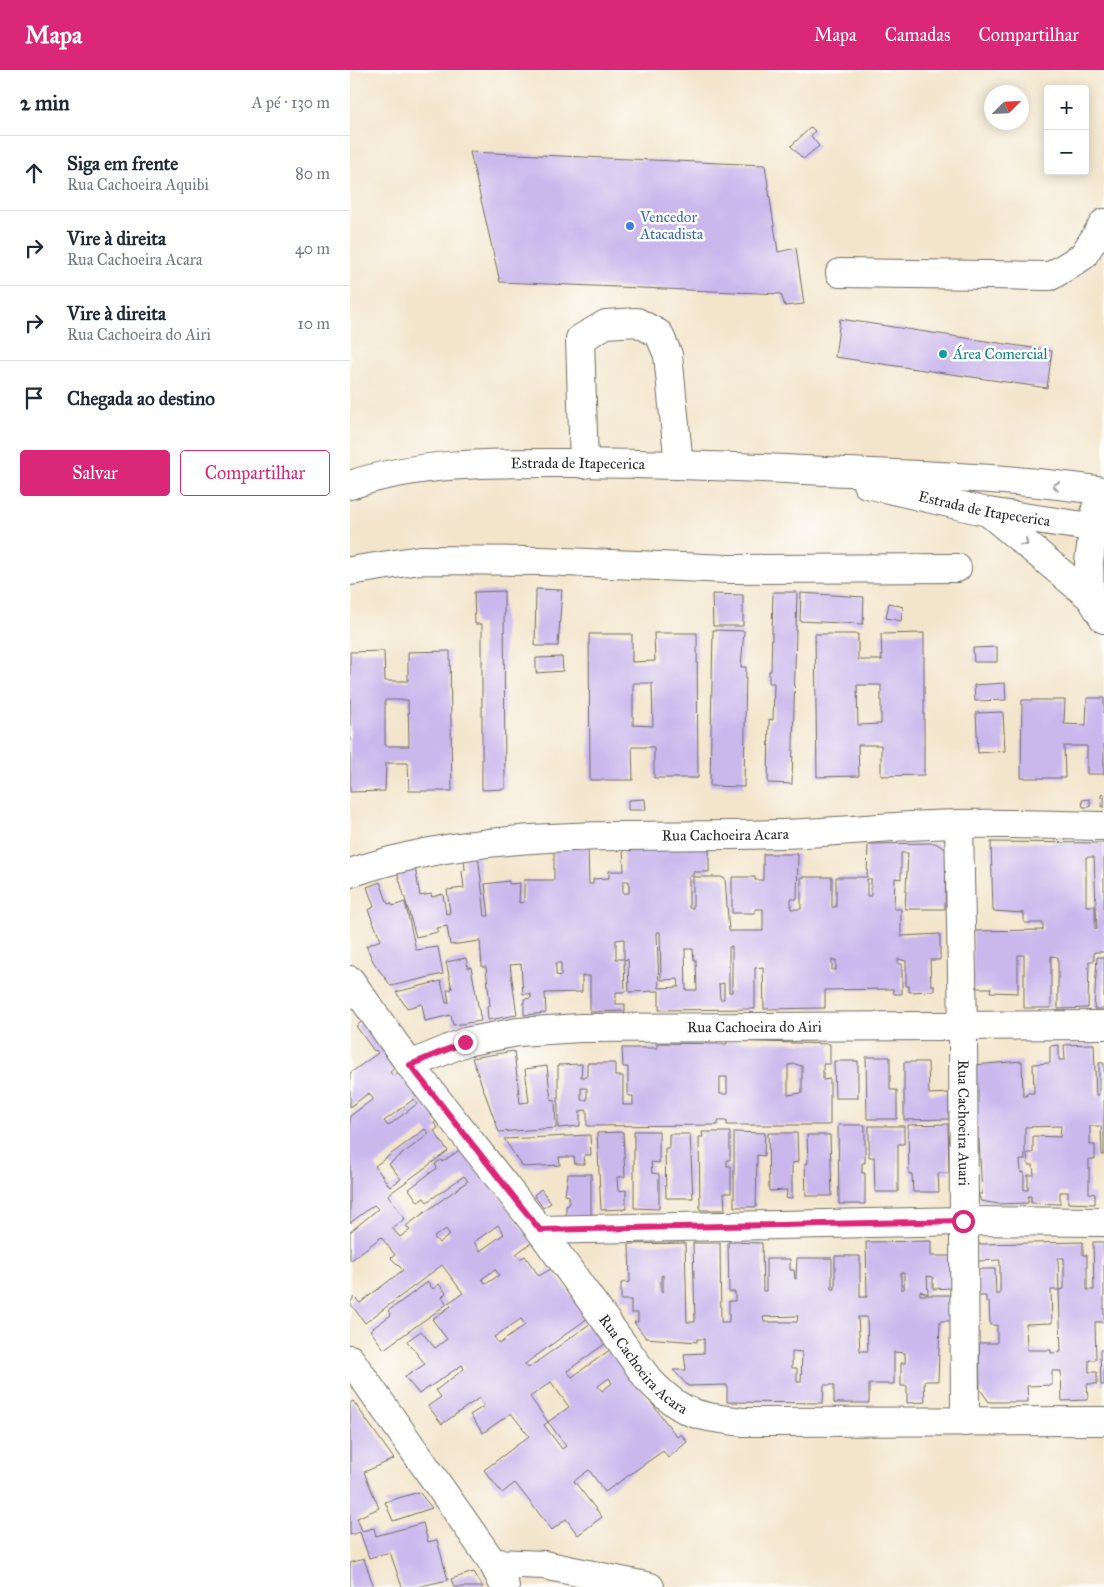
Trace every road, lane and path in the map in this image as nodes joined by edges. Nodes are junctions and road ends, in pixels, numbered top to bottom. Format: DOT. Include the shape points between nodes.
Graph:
graph roads {
  1 [pos="1104,223"];
  2 [pos="840,273"];
  3 [pos="584,464"];
  4 [pos="679,465"];
  5 [pos="807,470"];
  6 [pos="350,485"];
  7 [pos="1102,490"];
  8 [pos="988,512"];
  9 [pos="1098,528"];
  10 [pos="957,568"];
  11 [pos="350,571"];
  12 [pos="1097,608"];
  13 [pos="959,824"];
  14 [pos="1104,826"];
  15 [pos="350,873"];
  16 [pos="350,980"];
  17 [pos="1104,1025"];
  18 [pos="963,1026"];
  19 [pos="410,1065"];
  20 [pos="963,1221"];
  21 [pos="1104,1222"];
  22 [pos="540,1230"];
  23 [pos="350,1359"];
  24 [pos="965,1422"];
  25 [pos="1104,1422"];
  26 [pos="492,1563"];
  27 [pos="504,1587"];
  28 [pos="650,1587"];
  1 -- 2 [label="street" via="1083,256 1051,276"];
  3 -- 4 [label="street, Estrada de Itapecerica"];
  3 -- 4 [label="street" via="580,338 606,324 638,322 659,334 668,355"];
  3 -- 6 [label="street, Estrada de Itapecerica" via="449,465"];
  4 -- 5 [label="street, Estrada de Itapecerica"];
  7 -- 5 [label="street, Estrada de Itapecerica, one-way" via="968,477"];
  5 -- 8 [label="street, Estrada de Itapecerica"];
  7 -- 9 [label="street"];
  8 -- 9 [label="street, Estrada de Itapecerica"];
  8 -- 12 [label="street, one-way"];
  9 -- 12 [label="street" via="1089,562"];
  10 -- 11 [label="street" via="728,569 542,561 420,560"];
  13 -- 14 [label="street, Rua Cachoeira Acara"];
  13 -- 15 [label="street, Rua Cachoeira Acara" via="780,834 558,836 407,856"];
  13 -- 18 [label="street, Rua Cachoeira Auari"];
  16 -- 19 [label="street, Rua Cachoeira Acara"];
  17 -- 18 [label="street, Rua Cachoeira do Airi"];
  18 -- 19 [label="street, Rua Cachoeira do Airi" via="730,1025 555,1029 465,1042"];
  18 -- 20 [label="street, Rua Cachoeira Auari"];
  19 -- 22 [label="street, Rua Cachoeira Acara"];
  20 -- 21 [label="street"];
  20 -- 22 [label="street"];
  20 -- 24 [label="street, Rua Cachoeira Auari"];
  22 -- 24 [label="street, Rua Cachoeira Acara" via="648,1379 669,1401 699,1417 743,1422"];
  23 -- 26 [label="street"];
  24 -- 25 [label="street, Rua Cachoeira Acara"];
  26 -- 27 [label="street"];
  26 -- 28 [label="street" via="544,1565"];
}
